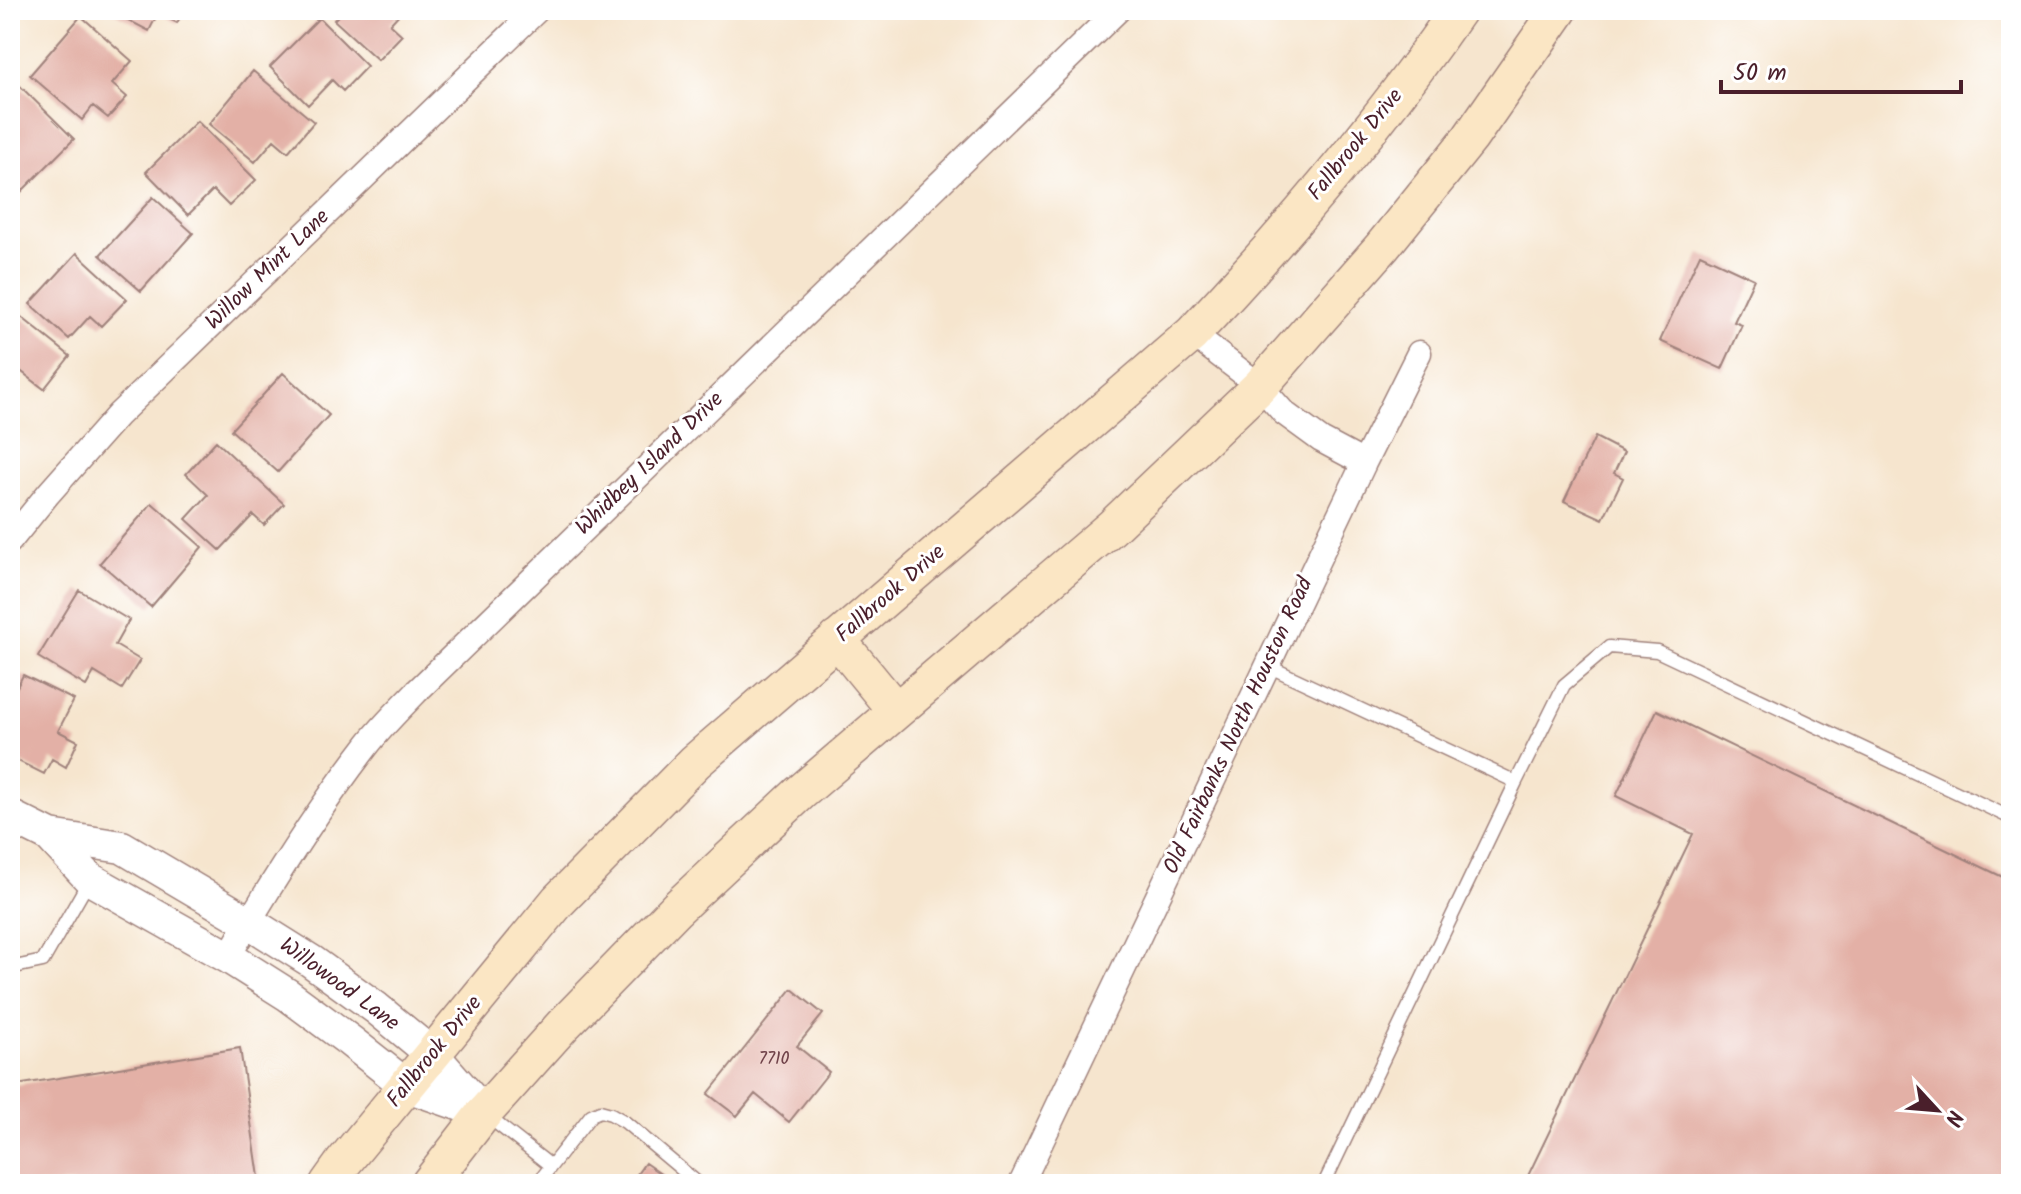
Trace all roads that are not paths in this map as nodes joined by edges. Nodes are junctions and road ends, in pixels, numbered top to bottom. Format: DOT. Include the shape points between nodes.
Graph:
graph roads {
  1 [pos="537,10"];
  2 [pos="1118,10"];
  3 [pos="1458,10"];
  4 [pos="1559,10"];
  5 [pos="1192,334"];
  6 [pos="1419,353"];
  7 [pos="1260,386"];
  8 [pos="1364,463"];
  9 [pos="10,541"];
  10 [pos="837,639"];
  11 [pos="1268,666"];
  12 [pos="896,711"];
  13 [pos="1516,782"];
  14 [pos="10,816"];
  15 [pos="2011,818"];
  16 [pos="50,836"];
  17 [pos="90,879"];
  18 [pos="249,922"];
  19 [pos="228,957"];
  20 [pos="10,968"];
  21 [pos="433,1055"];
  22 [pos="407,1086"];
  23 [pos="484,1113"];
  24 [pos="551,1166"];
  25 [pos="328,1184"];
  26 [pos="429,1184"];
  27 [pos="537,1184"];
  28 [pos="699,1184"];
  29 [pos="1021,1184"];
  30 [pos="1324,1184"];
  1 -- 9 [label="street, Willow Mint Lane" via="118,415"];
  2 -- 18 [label="street, Whidbey Island Drive" via="416,692 368,744"];
  3 -- 5 [label="main road, Fallbrook Drive" via="1354,150"];
  4 -- 7 [label="main road" via="1470,138"];
  5 -- 7 [label="street"];
  5 -- 10 [label="main road, Fallbrook Drive"];
  6 -- 8 [label="street, Old Fairbanks North Houston Road"];
  7 -- 8 [label="street" via="1284,413"];
  7 -- 12 [label="main road" via="1112,527"];
  8 -- 11 [label="street, Old Fairbanks North Houston Road"];
  10 -- 12 [label="main road"];
  10 -- 21 [label="main road, Fallbrook Drive" via="695,762 558,901"];
  11 -- 13 [label="lane"];
  11 -- 29 [label="street, Old Fairbanks North Houston Road"];
  12 -- 23 [label="main road" via="676,909"];
  13 -- 15 [label="lane" via="1564,685 1609,647 1657,651"];
  13 -- 30 [label="lane"];
  14 -- 16 [label="street, Willowood Lane"];
  16 -- 17 [label="street, Willowood Lane"];
  16 -- 18 [label="street, Willowood Lane" via="122,847"];
  17 -- 19 [label="street, Willowood Lane"];
  17 -- 20 [label="lane" via="43,961"];
  18 -- 19 [label="street, Whidbey Island Drive"];
  18 -- 21 [label="street, Willowood Lane" via="311,961"];
  19 -- 22 [label="street, Willowood Lane" via="288,995"];
  21 -- 22 [label="main road, Fallbrook Drive"];
  21 -- 23 [label="street, Willowood Lane"];
  22 -- 23 [label="street, Willowood Lane"];
  22 -- 25 [label="main road, Fallbrook Drive"];
  23 -- 24 [label="lane"];
  23 -- 26 [label="main road"];
  24 -- 27 [label="lane"];
  24 -- 28 [label="lane" via="591,1115 600,1111 625,1122"];
}
